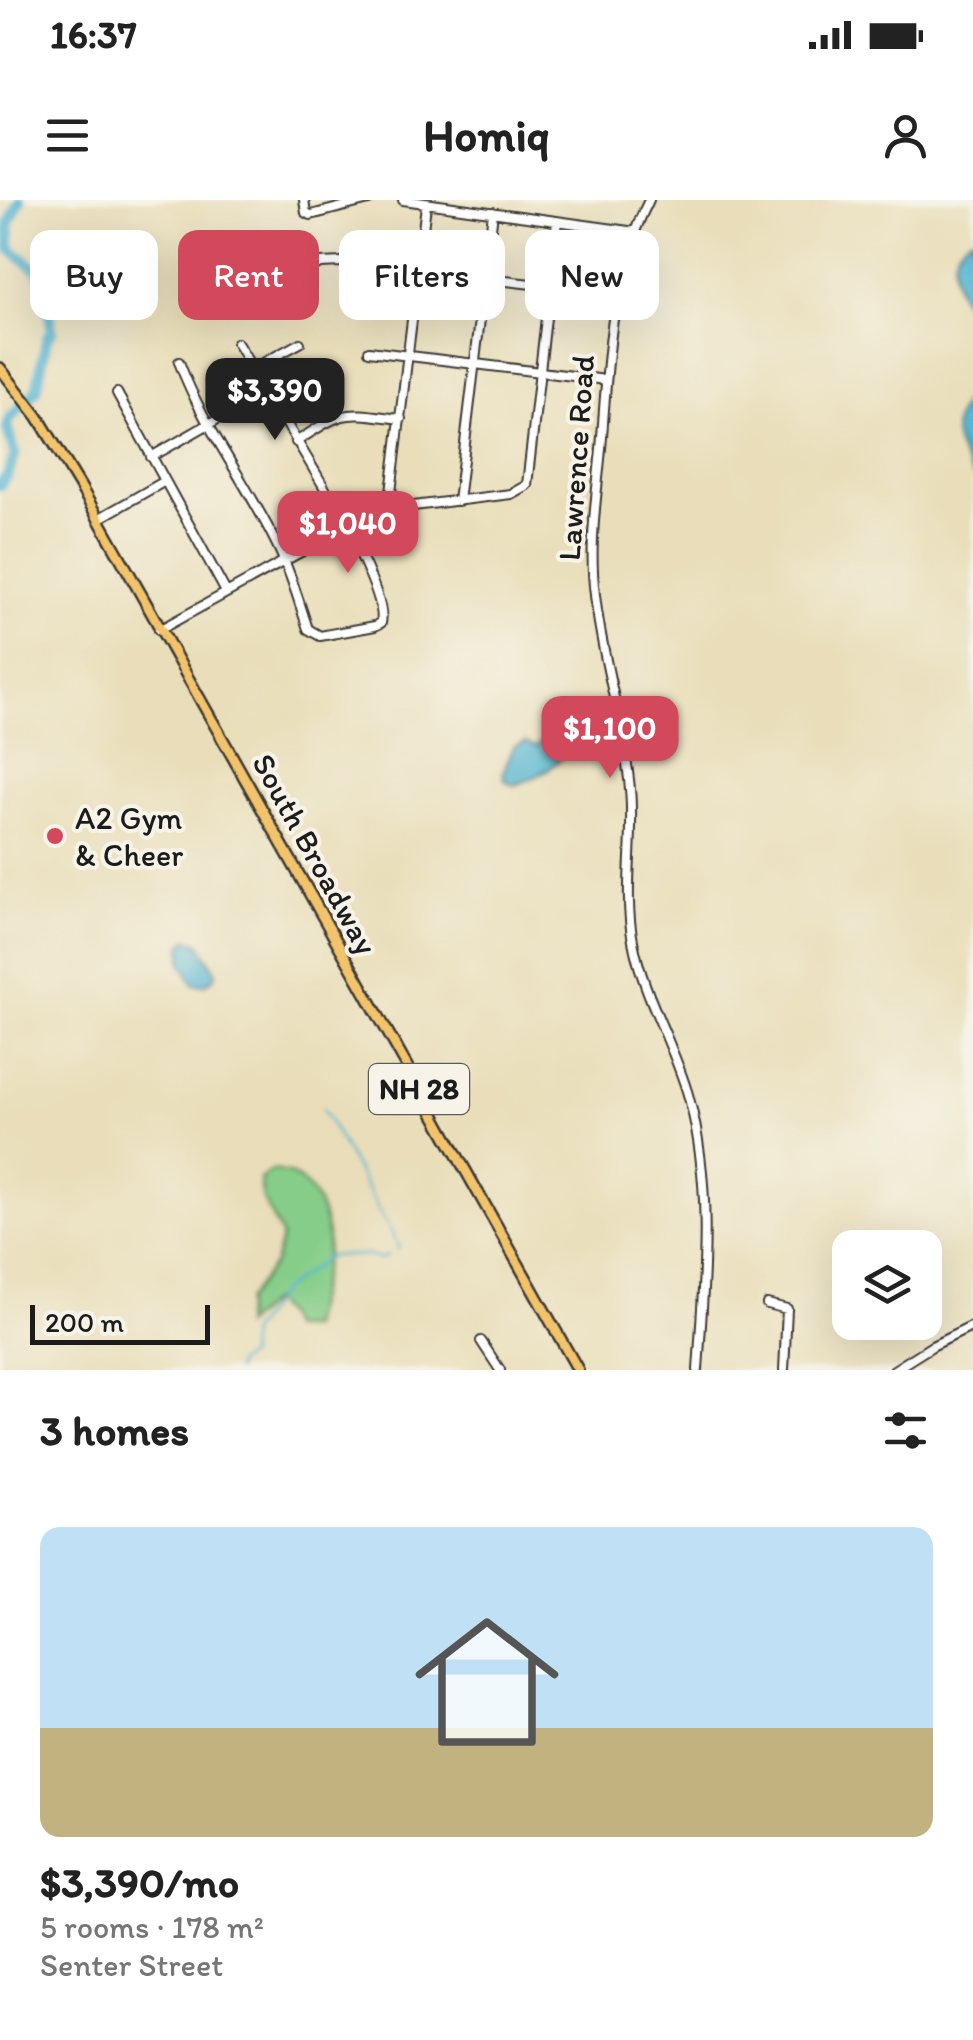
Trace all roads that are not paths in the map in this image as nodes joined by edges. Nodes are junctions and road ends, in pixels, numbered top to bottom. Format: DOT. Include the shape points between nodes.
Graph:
graph roads {
  1 [pos="304,200"];
  2 [pos="322,200"];
  3 [pos="368,200"];
  4 [pos="402,200"];
  5 [pos="648,200"];
  6 [pos="426,205"];
  7 [pos="329,210"];
  8 [pos="493,212"];
  9 [pos="557,221"];
  10 [pos="424,230"];
  11 [pos="491,230"];
  12 [pos="556,230"];
  13 [pos="622,230"];
  14 [pos="637,230"];
  15 [pos="414,320"];
  16 [pos="479,320"];
  17 [pos="546,320"];
  18 [pos="611,320"];
  19 [pos="236,342"];
  20 [pos="300,343"];
  21 [pos="369,351"];
  22 [pos="409,356"];
  23 [pos="178,362"];
  24 [pos="474,364"];
  25 [pos="0,368"];
  26 [pos="252,369"];
  27 [pos="540,372"];
  28 [pos="606,380"];
  29 [pos="265,392"];
  30 [pos="116,393"];
  31 [pos="401,419"];
  32 [pos="208,424"];
  33 [pos="296,442"];
  34 [pos="152,457"];
  35 [pos="164,481"];
  36 [pos="458,500"];
  37 [pos="389,509"];
  38 [pos="98,519"];
  39 [pos="347,526"];
  40 [pos="284,559"];
  41 [pos="226,592"];
  42 [pos="159,630"];
  43 [pos="766,1304"];
  44 [pos="973,1326"];
  45 [pos="481,1340"];
  46 [pos="500,1370"];
  47 [pos="578,1370"];
  48 [pos="698,1370"];
  49 [pos="784,1370"];
  50 [pos="894,1370"];
  1 -- 7 [label="street" via="306,213"];
  2 -- 7 [label="street"];
  3 -- 7 [label="street"];
  4 -- 6 [label="street"];
  5 -- 14 [label="street, Lawrence Road"];
  6 -- 8 [label="street"];
  6 -- 10 [label="street"];
  8 -- 9 [label="street"];
  8 -- 11 [label="street"];
  9 -- 12 [label="street"];
  9 -- 13 [label="street"];
  15 -- 22 [label="street"];
  16 -- 24 [label="street"];
  17 -- 27 [label="street"];
  18 -- 28 [label="street, Lawrence Road"];
  19 -- 26 [label="street"];
  20 -- 26 [label="street"];
  21 -- 22 [label="street"];
  22 -- 24 [label="street"];
  22 -- 31 [label="street"];
  23 -- 32 [label="street"];
  24 -- 27 [label="street"];
  24 -- 36 [label="street"];
  25 -- 38 [label="main road, South Broadway / NH 28"];
  26 -- 29 [label="street"];
  27 -- 28 [label="street"];
  27 -- 36 [label="street" via="527,486"];
  28 -- 48 [label="street, Lawrence Road" via="592,576 631,792 632,939 681,1072 698,1140 705,1224"];
  29 -- 32 [label="street"];
  29 -- 33 [label="street"];
  30 -- 34 [label="street"];
  31 -- 33 [label="street" via="347,413"];
  31 -- 37 [label="street"];
  32 -- 34 [label="street"];
  32 -- 40 [label="street"];
  33 -- 39 [label="street"];
  34 -- 35 [label="street"];
  35 -- 38 [label="street"];
  35 -- 41 [label="street"];
  36 -- 37 [label="street"];
  37 -- 39 [label="street"];
  38 -- 42 [label="main road, South Broadway / NH 28"];
  39 -- 40 [label="street"];
  39 -- 40 [label="street" via="382,608 381,623 313,634"];
  40 -- 41 [label="street"];
  41 -- 42 [label="street"];
  42 -- 47 [label="main road, South Broadway / NH 28"];
  43 -- 49 [label="street" via="788,1309"];
  44 -- 50 [label="street"];
  45 -- 46 [label="street"];
}
